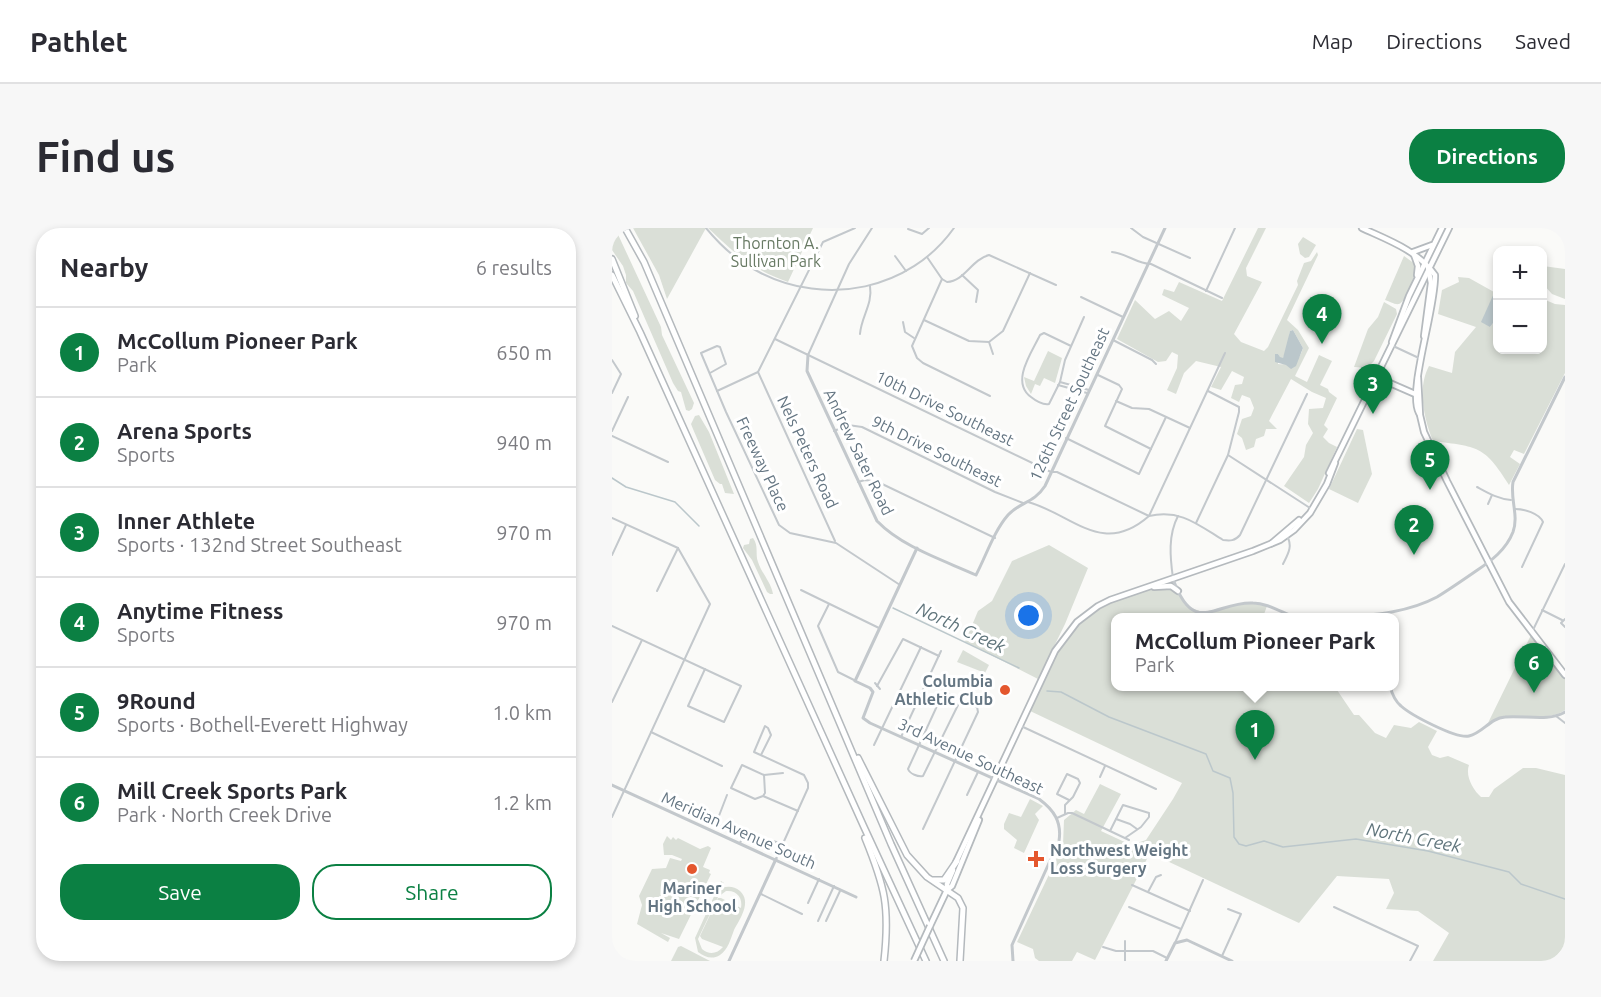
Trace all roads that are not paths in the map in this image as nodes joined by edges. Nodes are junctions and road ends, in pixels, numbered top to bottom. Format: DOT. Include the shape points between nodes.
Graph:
graph roads {
  1 [pos="624,228"];
  2 [pos="706,228"];
  3 [pos="855,228"];
  4 [pos="872,228"];
  5 [pos="929,228"];
  6 [pos="947,228"];
  7 [pos="1131,228"];
  8 [pos="1165,228"];
  9 [pos="1235,228"];
  10 [pos="1362,228"];
  11 [pos="1442,228"];
  12 [pos="1449,228"];
  13 [pos="908,229"];
  14 [pos="952,230"];
  15 [pos="1158,243"];
  16 [pos="1434,244"];
  17 [pos="1112,252"];
  18 [pos="1413,252"];
  19 [pos="895,256"];
  20 [pos="927,257"];
  21 [pos="1190,258"];
  22 [pos="612,259"];
  23 [pos="1148,264"];
  24 [pos="1427,265"];
  25 [pos="906,271"];
  26 [pos="1030,273"];
  27 [pos="612,275"];
  28 [pos="962,275"];
  29 [pos="942,279"];
  30 [pos="1416,283"];
  31 [pos="1056,285"];
  32 [pos="870,286"];
  33 [pos="800,287"];
  34 [pos="839,291"];
  35 [pos="1206,291"];
  36 [pos="1081,297"];
  37 [pos="1222,298"];
  38 [pos="976,302"];
  39 [pos="1084,317"];
  40 [pos="1123,317"];
  41 [pos="924,320"];
  42 [pos="903,322"];
  43 [pos="860,334"];
  44 [pos="915,338"];
  45 [pos="775,339"];
  46 [pos="1113,340"];
  47 [pos="990,342"];
  48 [pos="645,343"];
  49 [pos="1391,345"];
  50 [pos="1071,346"];
  51 [pos="1225,353"];
  52 [pos="993,354"];
  53 [pos="808,355"];
  54 [pos="1422,359"];
  55 [pos="612,360"];
  56 [pos="1156,364"];
  57 [pos="758,372"];
  58 [pos="710,373"];
  59 [pos="1097,375"];
  60 [pos="1376,377"];
  61 [pos="1418,377"];
  62 [pos="1565,377"];
  63 [pos="1059,383"];
  64 [pos="717,391"];
  65 [pos="1208,391"];
  66 [pos="1088,392"];
  67 [pos="612,393"];
  68 [pos="1307,394"];
  69 [pos="1415,394"];
  70 [pos="990,396"];
  71 [pos="628,397"];
  72 [pos="1116,401"];
  73 [pos="1420,404"];
  74 [pos="1420,415"];
  75 [pos="1166,417"];
  76 [pos="1190,428"];
  77 [pos="612,431"];
  78 [pos="834,431"];
  79 [pos="612,436"];
  80 [pos="1066,438"];
  81 [pos="1151,449"];
  82 [pos="1228,455"];
  83 [pos="668,462"];
  84 [pos="1335,463"];
  85 [pos="1051,472"];
  86 [pos="1267,479"];
  87 [pos="858,482"];
  88 [pos="1477,487"];
  89 [pos="1492,495"];
  90 [pos="1511,500"];
  91 [pos="1030,502"];
  92 [pos="1488,504"];
  93 [pos="1310,508"];
  94 [pos="1515,508"];
  95 [pos="1178,515"];
  96 [pos="1149,516"];
  97 [pos="612,518"];
  98 [pos="1196,523"];
  99 [pos="626,525"];
  100 [pos="1286,535"];
  101 [pos="995,538"];
  102 [pos="836,543"];
  103 [pos="1272,543"];
  104 [pos="678,548"];
  105 [pos="917,548"];
  106 [pos="612,555"];
  107 [pos="1489,562"];
  108 [pos="1284,564"];
  109 [pos="1565,564"];
  110 [pos="1522,567"];
  111 [pos="976,575"];
  112 [pos="1173,578"];
  113 [pos="900,585"];
  114 [pos="1145,587"];
  115 [pos="801,590"];
  116 [pos="657,591"];
  117 [pos="1178,591"];
  118 [pos="829,604"];
  119 [pos="1542,610"];
  120 [pos="1283,613"];
  121 [pos="1388,613"];
  122 [pos="1563,619"];
  123 [pos="612,626"];
  124 [pos="1565,627"];
  125 [pos="880,628"];
  126 [pos="1532,632"];
  127 [pos="642,640"];
  128 [pos="921,647"];
  129 [pos="941,651"];
  130 [pos="939,656"];
  131 [pos="685,660"];
  132 [pos="705,669"];
  133 [pos="1565,675"];
  134 [pos="855,681"];
  135 [pos="877,686"];
  136 [pos="1392,691"];
  137 [pos="961,699"];
  138 [pos="612,702"];
  139 [pos="1565,712"];
  140 [pos="1556,716"];
  141 [pos="840,723"];
  142 [pos="1565,723"];
  143 [pos="1021,726"];
  144 [pos="882,729"];
  145 [pos="651,732"];
  146 [pos="901,737"];
  147 [pos="874,745"];
  148 [pos="918,746"];
  149 [pos="935,753"];
  150 [pos="761,755"];
  151 [pos="955,762"];
  152 [pos="722,766"];
  153 [pos="1106,766"];
  154 [pos="978,772"];
  155 [pos="783,773"];
  156 [pos="764,775"];
  157 [pos="1100,777"];
  158 [pos="996,779"];
  159 [pos="612,785"];
  160 [pos="1156,789"];
  161 [pos="624,791"];
  162 [pos="727,795"];
  163 [pos="967,795"];
  164 [pos="764,796"];
  165 [pos="1069,800"];
  166 [pos="798,811"];
  167 [pos="1065,814"];
  168 [pos="612,817"];
  169 [pos="1057,818"];
  170 [pos="1116,819"];
  171 [pos="974,823"];
  172 [pos="864,827"];
  173 [pos="924,829"];
  174 [pos="1138,829"];
  175 [pos="1110,831"];
  176 [pos="743,836"];
  177 [pos="1125,838"];
  178 [pos="1129,840"];
  179 [pos="740,843"];
  180 [pos="969,843"];
  181 [pos="783,844"];
  182 [pos="776,859"];
  183 [pos="957,861"];
  184 [pos="1161,875"];
  185 [pos="819,879"];
  186 [pos="931,880"];
  187 [pos="1203,880"];
  188 [pos="1132,885"];
  189 [pos="834,886"];
  190 [pos="840,890"];
  191 [pos="947,890"];
  192 [pos="1149,892"];
  193 [pos="760,894"];
  194 [pos="856,897"];
  195 [pos="808,903"];
  196 [pos="1129,907"];
  197 [pos="1334,907"];
  198 [pos="1228,909"];
  199 [pos="1190,911"];
  200 [pos="802,914"];
  201 [pos="818,921"];
  202 [pos="826,921"];
  203 [pos="1181,929"];
  204 [pos="1125,941"];
  205 [pos="1175,943"];
  206 [pos="1103,947"];
  207 [pos="1126,950"];
  208 [pos="1222,956"];
  209 [pos="1167,960"];
  210 [pos="729,961"];
  211 [pos="884,961"];
  212 [pos="914,961"];
  213 [pos="926,961"];
  214 [pos="944,961"];
  215 [pos="960,961"];
  216 [pos="1013,961"];
  217 [pos="1125,961"];
  218 [pos="1232,961"];
  219 [pos="1410,961"];
  1 -- 141 [label="highway" via="644,262"];
  2 -- 33 [label="street" via="748,266"];
  3 -- 33 [label="street" via="823,242"];
  4 -- 34 [label="street" via="849,264"];
  5 -- 13 [label="street" via="922,234"];
  6 -- 14 [label="street"];
  7 -- 15 [label="street"];
  8 -- 15 [label="street, 126th Street Southeast"];
  9 -- 35 [label="street"];
  10 -- 18 [label="main road"];
  11 -- 16 [label="main road"];
  12 -- 24 [label="main road"];
  14 -- 20 [label="street"];
  15 -- 21 [label="street"];
  15 -- 23 [label="street, 126th Street Southeast"];
  16 -- 18 [label="main road"];
  16 -- 24 [label="main road"];
  17 -- 23 [label="street"];
  18 -- 24 [label="main road"];
  18 -- 30 [label="main road" via="1418,271"];
  19 -- 25 [label="street"];
  20 -- 25 [label="street"];
  20 -- 29 [label="street"];
  22 -- 48 [label="highway"];
  23 -- 35 [label="street"];
  23 -- 40 [label="street, 126th Street Southeast"];
  24 -- 30 [label="main road"];
  24 -- 49 [label="main road"];
  24 -- 54 [label="main road" via="1435,274 1435,283"];
  25 -- 32 [label="street"];
  26 -- 28 [label="street" via="988,255 979,258"];
  26 -- 31 [label="street"];
  26 -- 47 [label="street" via="1006,325"];
  27 -- 48 [label="highway"];
  28 -- 29 [label="street" via="952,282"];
  28 -- 38 [label="street" via="978,290"];
  29 -- 41 [label="street"];
  30 -- 49 [label="main road"];
  32 -- 34 [label="street"];
  32 -- 43 [label="street"];
  33 -- 34 [label="street"];
  33 -- 45 [label="street"];
  34 -- 53 [label="street"];
  35 -- 37 [label="street"];
  36 -- 40 [label="street"];
  39 -- 50 [label="street"];
  40 -- 46 [label="street, 126th Street Southeast"];
  41 -- 44 [label="street"];
  41 -- 47 [label="street" via="969,341"];
  42 -- 44 [label="street" via="906,332"];
  44 -- 70 [label="street" via="914,352 923,363"];
  45 -- 53 [label="street, 10th Drive Southeast"];
  45 -- 57 [label="street"];
  46 -- 56 [label="street"];
  46 -- 59 [label="street, 126th Street Southeast"];
  47 -- 52 [label="street"];
  48 -- 172 [label="highway"];
  49 -- 54 [label="street"];
  49 -- 60 [label="main road"];
  50 -- 63 [label="street"];
  50 -- 63 [label="street" via="1042,333 1022,374 1022,385 1028,395 1047,405"];
  51 -- 65 [label="street"];
  53 -- 78 [label="street, Andrew Sater Road" via="807,371"];
  53 -- 85 [label="street, 10th Drive Southeast"];
  54 -- 61 [label="main road"];
  55 -- 67 [label="street" via="620,373"];
  57 -- 64 [label="street"];
  57 -- 102 [label="street, Nels Peters Road"];
  58 -- 58 [label="street, Freeway Place" via="701,353 717,346 726,364"];
  58 -- 64 [label="street, Freeway Place"];
  59 -- 66 [label="street, 126th Street Southeast"];
  59 -- 72 [label="street" via="1122,388"];
  60 -- 69 [label="main road"];
  60 -- 84 [label="main road"];
  61 -- 69 [label="main road"];
  61 -- 73 [label="main road"];
  62 -- 90 [label="street" via="1513,482"];
  63 -- 66 [label="street"];
  64 -- 102 [label="street, Freeway Place" via="779,525 790,533"];
  65 -- 76 [label="street"];
  65 -- 82 [label="street" via="1239,407"];
  66 -- 80 [label="street, 126th Street Southeast"];
  68 -- 86 [label="street"];
  69 -- 73 [label="main road"];
  69 -- 74 [label="main road"];
  71 -- 77 [label="street"];
  72 -- 75 [label="street"];
  72 -- 81 [label="street" via="1105,426"];
  73 -- 74 [label="main road"];
  74 -- 107 [label="main road" via="1432,450"];
  75 -- 76 [label="street"];
  75 -- 81 [label="street"];
  76 -- 96 [label="street"];
  78 -- 87 [label="street, Andrew Sater Road"];
  78 -- 91 [label="street, 9th Drive Southeast" via="848,425 862,427 1015,501"];
  79 -- 83 [label="street"];
  80 -- 81 [label="street" via="1139,474"];
  80 -- 85 [label="street, 126th Street Southeast"];
  82 -- 86 [label="street"];
  82 -- 98 [label="street"];
  84 -- 93 [label="main road"];
  84 -- 100 [label="main road" via="1312,509"];
  85 -- 91 [label="street, 126th Street Southeast" via="1040,494"];
  85 -- 96 [label="street, 10th Drive Southeast"];
  86 -- 93 [label="street"];
  86 -- 98 [label="street, 10th Drive Southeast" via="1237,538 1223,540"];
  87 -- 101 [label="street" via="878,482"];
  87 -- 105 [label="street, Andrew Sater Road" via="877,521"];
  88 -- 89 [label="street"];
  89 -- 90 [label="street"];
  89 -- 92 [label="street"];
  90 -- 94 [label="street"];
  91 -- 96 [label="street, 9th Drive Southeast" via="1103,533 1120,533"];
  91 -- 101 [label="street, 126th Street Southeast" via="1006,517"];
  93 -- 103 [label="main road"];
  94 -- 107 [label="street" via="1509,541"];
  94 -- 110 [label="street" via="1540,517 1543,522"];
  95 -- 96 [label="street, 10th Drive Southeast" via="1163,512"];
  95 -- 98 [label="street, 10th Drive Southeast"];
  95 -- 112 [label="street" via="1170,558"];
  97 -- 99 [label="street"];
  99 -- 104 [label="street"];
  99 -- 106 [label="street"];
  100 -- 103 [label="main road"];
  100 -- 108 [label="street" via="1290,550"];
  101 -- 111 [label="street, 126th Street Southeast"];
  102 -- 113 [label="street, Freeway Place"];
  103 -- 112 [label="main road"];
  104 -- 116 [label="street"];
  104 -- 131 [label="street" via="710,604"];
  105 -- 111 [label="street, Andrew Sater Road"];
  105 -- 113 [label="street"];
  107 -- 121 [label="street" via="1436,597"];
  107 -- 126 [label="main road" via="1509,602"];
  109 -- 119 [label="street"];
  112 -- 114 [label="main road"];
  112 -- 117 [label="street"];
  113 -- 125 [label="street"];
  114 -- 117 [label="main road" via="1168,586"];
  114 -- 143 [label="main road" via="1098,606 1070,630 1055,651"];
  115 -- 118 [label="street"];
  117 -- 120 [label="street" via="1188,607 1203,612 1255,603"];
  118 -- 125 [label="street"];
  118 -- 134 [label="street" via="818,626 838,672"];
  119 -- 122 [label="street"];
  119 -- 126 [label="street"];
  122 -- 124 [label="street" via="1561,624"];
  123 -- 127 [label="street"];
  125 -- 134 [label="street"];
  126 -- 133 [label="main road"];
  127 -- 131 [label="street"];
  127 -- 138 [label="street"];
  128 -- 130 [label="street"];
  128 -- 135 [label="street" via="901,641"];
  128 -- 144 [label="street"];
  129 -- 130 [label="street"];
  130 -- 146 [label="street"];
  131 -- 132 [label="street"];
  131 -- 145 [label="street"];
  132 -- 132 [label="street" via="741,686 724,722 688,706"];
  134 -- 144 [label="street, 3rd Avenue Southeast" via="873,692 863,718"];
  136 -- 140 [label="street" via="1406,710 1460,736 1476,733 1503,717"];
  137 -- 148 [label="street" via="943,693"];
  137 -- 149 [label="street"];
  137 -- 151 [label="street" via="978,709"];
  139 -- 140 [label="street"];
  140 -- 142 [label="street"];
  141 -- 186 [label="highway" via="903,849"];
  141 -- 214 [label="highway"];
  143 -- 153 [label="street"];
  143 -- 158 [label="main road"];
  144 -- 146 [label="street, 3rd Avenue Southeast"];
  144 -- 147 [label="street"];
  145 -- 152 [label="street"];
  145 -- 161 [label="street"];
  146 -- 148 [label="street, 3rd Avenue Southeast"];
  148 -- 149 [label="street, 3rd Avenue Southeast"];
  148 -- 149 [label="street" via="908,769 920,777"];
  149 -- 151 [label="street, 3rd Avenue Southeast"];
  150 -- 150 [label="street" via="754,752 765,726 771,735"];
  150 -- 166 [label="street" via="804,775 808,788"];
  151 -- 154 [label="street, 3rd Avenue Southeast"];
  151 -- 173 [label="street"];
  153 -- 157 [label="street"];
  153 -- 160 [label="street"];
  154 -- 158 [label="street, 3rd Avenue Southeast"];
  154 -- 163 [label="street"];
  155 -- 156 [label="street"];
  156 -- 164 [label="street"];
  156 -- 164 [label="street" via="742,765 731,788 755,799"];
  158 -- 169 [label="street, 3rd Avenue Southeast" via="1039,799"];
  158 -- 171 [label="main road"];
  158 -- 180 [label="main road"];
  159 -- 161 [label="street, Meridian Avenue South"];
  161 -- 168 [label="street"];
  161 -- 179 [label="street, Meridian Avenue South"];
  162 -- 176 [label="street" via="717,824"];
  164 -- 166 [label="street"];
  165 -- 165 [label="street" via="1080,783 1067,774 1057,794"];
  165 -- 167 [label="street"];
  166 -- 181 [label="street"];
  167 -- 169 [label="street"];
  167 -- 175 [label="street" via="1072,813"];
  169 -- 216 [label="street" via="1059,841 1012,945"];
  170 -- 174 [label="street"];
  170 -- 174 [label="street" via="1124,805 1147,812 1149,817"];
  170 -- 175 [label="street"];
  171 -- 180 [label="main road"];
  171 -- 183 [label="main road"];
  172 -- 211 [label="highway" via="886,897"];
  172 -- 213 [label="highway"];
  174 -- 177 [label="street"];
  175 -- 177 [label="street"];
  176 -- 179 [label="street"];
  176 -- 181 [label="street" via="765,848 770,848 773,841"];
  177 -- 178 [label="street"];
  179 -- 182 [label="street, Meridian Avenue South"];
  180 -- 191 [label="main road"];
  181 -- 182 [label="street"];
  182 -- 185 [label="street, Meridian Avenue South"];
  182 -- 193 [label="street"];
  183 -- 186 [label="highway" via="944,880"];
  183 -- 191 [label="main road"];
  184 -- 192 [label="street"];
  185 -- 189 [label="street, Meridian Avenue South"];
  185 -- 195 [label="street"];
  186 -- 191 [label="highway"];
  187 -- 199 [label="street"];
  188 -- 192 [label="street"];
  189 -- 190 [label="street, Meridian Avenue South"];
  189 -- 201 [label="street"];
  190 -- 194 [label="street, Meridian Avenue South"];
  190 -- 202 [label="street"];
  191 -- 212 [label="main road, bridge"];
  191 -- 215 [label="highway" via="963,908"];
  192 -- 199 [label="street"];
  193 -- 200 [label="street"];
  193 -- 210 [label="street"];
  196 -- 203 [label="street"];
  197 -- 219 [label="street" via="1418,946"];
  198 -- 208 [label="street" via="1241,914"];
  199 -- 203 [label="street"];
  203 -- 205 [label="street"];
  204 -- 207 [label="street"];
  205 -- 208 [label="street" via="1187,940"];
  205 -- 209 [label="street"];
  206 -- 207 [label="street"];
  207 -- 209 [label="street" via="1153,951"];
  207 -- 217 [label="street"];
  208 -- 218 [label="street"];
}
